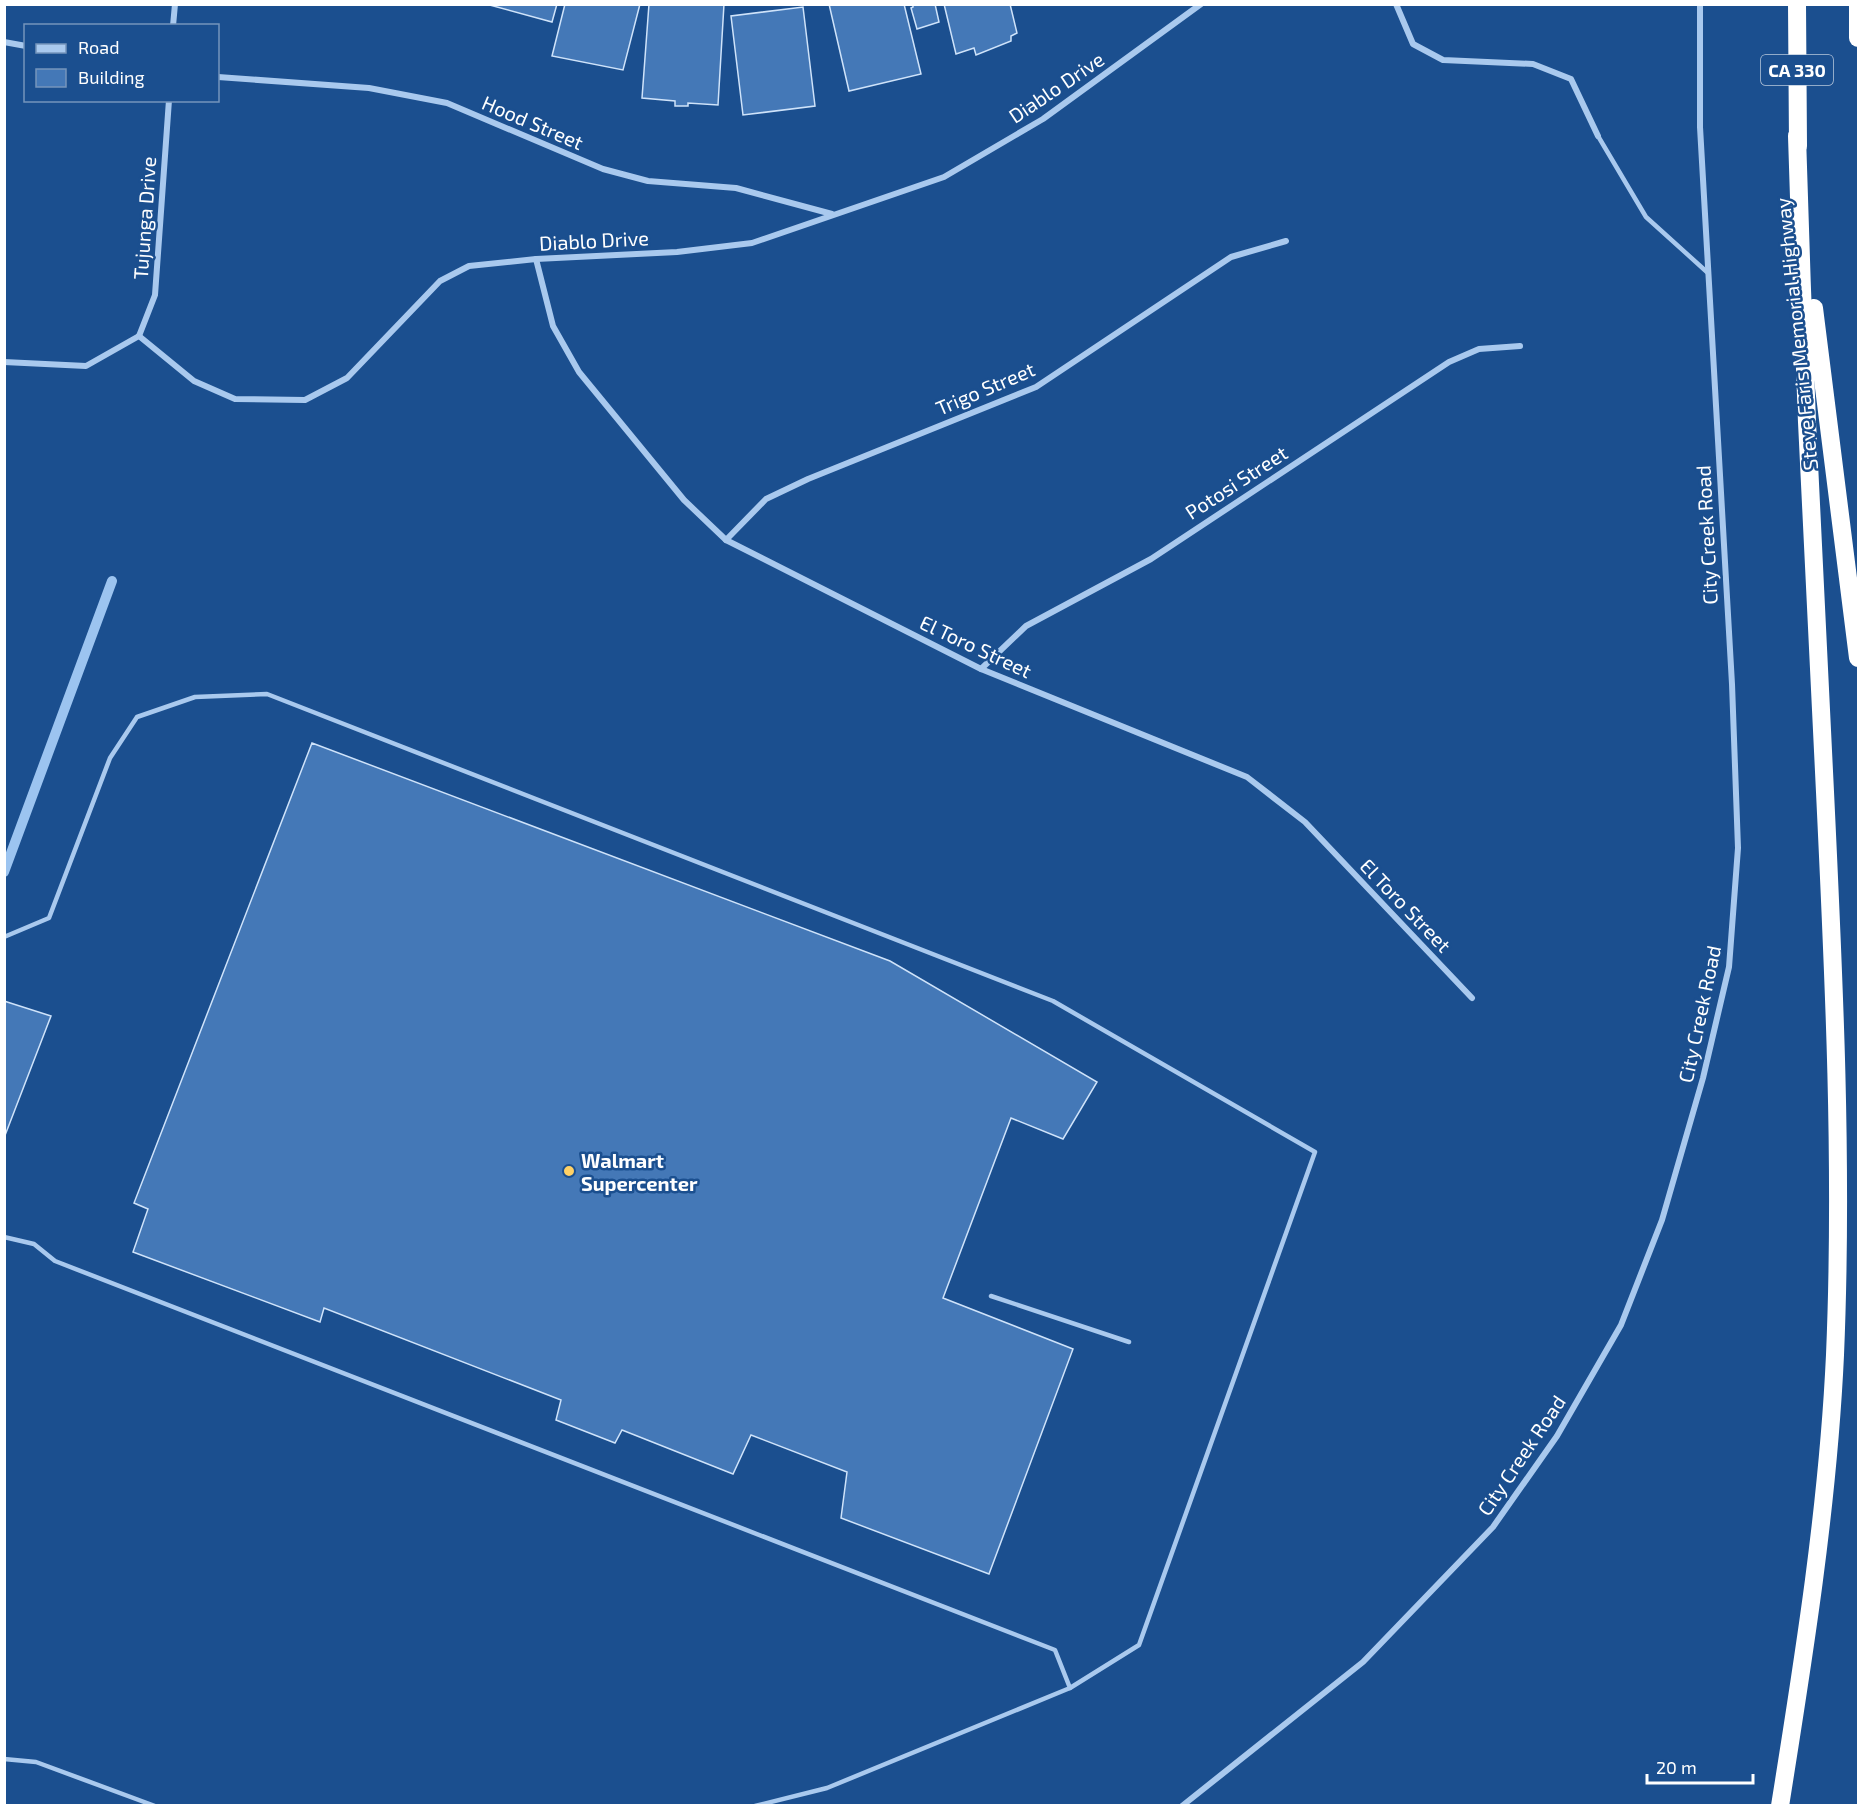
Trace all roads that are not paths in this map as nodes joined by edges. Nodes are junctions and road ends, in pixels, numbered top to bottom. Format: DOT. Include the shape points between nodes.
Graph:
graph roads {
  1 [pos="175,4"];
  2 [pos="1201,4"];
  3 [pos="1396,4"];
  4 [pos="1700,4"];
  5 [pos="1797,4"];
  6 [pos="1858,4"];
  7 [pos="173,24"];
  8 [pos="1858,38"];
  9 [pos="4,42"];
  10 [pos="24,46"];
  11 [pos="219,77"];
  12 [pos="169,102"];
  13 [pos="1598,135"];
  14 [pos="1797,136"];
  15 [pos="833,214"];
  16 [pos="1286,241"];
  17 [pos="536,259"];
  18 [pos="1708,273"];
  19 [pos="139,336"];
  20 [pos="1520,346"];
  21 [pos="4,362"];
  22 [pos="726,540"];
  23 [pos="1858,658"];
  24 [pos="981,669"];
  25 [pos="4,937"];
  26 [pos="1473,998"];
  27 [pos="4,1237"];
  28 [pos="991,1296"];
  29 [pos="1129,1342"];
  30 [pos="1070,1688"];
  31 [pos="4,1760"];
  32 [pos="155,1806"];
  33 [pos="755,1806"];
  34 [pos="1182,1806"];
  35 [pos="1780,1806"];
  1 -- 7 [label="street"];
  2 -- 15 [label="street, Diablo Drive" via="1043,119 944,177"];
  3 -- 13 [label="street" via="1413,44 1443,60 1533,64 1571,79"];
  4 -- 18 [label="street, City Creek Road" via="1700,127"];
  5 -- 14 [label="highway, Steve Faris Memorial Highway / CA 330"];
  6 -- 8 [label="highway"];
  9 -- 10 [label="street"];
  11 -- 15 [label="street, Hood Street" via="369,88 447,104 603,169 648,181 736,188"];
  12 -- 19 [label="street, Tujunga Drive" via="154,295"];
  13 -- 18 [label="lane" via="1646,217"];
  14 -- 23 [label="highway, Steve Faris Memorial Highway / CA 330" via="1818,345"];
  14 -- 35 [label="highway" via="1836,1062 1837,1250 1828,1463"];
  15 -- 17 [label="street, Diablo Drive" via="752,243 677,252"];
  16 -- 22 [label="street, Trigo Street" via="1231,257 1036,387 766,499"];
  17 -- 19 [label="street, Diablo Drive" via="469,266 440,281 346,378 305,400 235,399 194,381"];
  17 -- 22 [label="street, El Toro Street" via="553,326 579,372 684,500"];
  18 -- 34 [label="street, City Creek Road" via="1738,848 1729,967 1704,1078 1662,1220 1621,1325 1557,1436 1493,1527 1363,1662"];
  19 -- 21 [label="street" via="86,366"];
  20 -- 24 [label="street, Potosi Street" via="1479,349 1449,362 1151,559 1026,626"];
  22 -- 24 [label="street, El Toro Street"];
  24 -- 26 [label="street, El Toro Street" via="1247,777 1305,822"];
  25 -- 30 [label="lane" via="49,918 110,758 137,717 195,697 267,694 1053,1001 1315,1152 1139,1645"];
  27 -- 30 [label="lane" via="34,1244 55,1261 1055,1650"];
  28 -- 29 [label="lane"];
  30 -- 33 [label="lane" via="827,1788"];
  31 -- 32 [label="lane" via="36,1762"];
}
